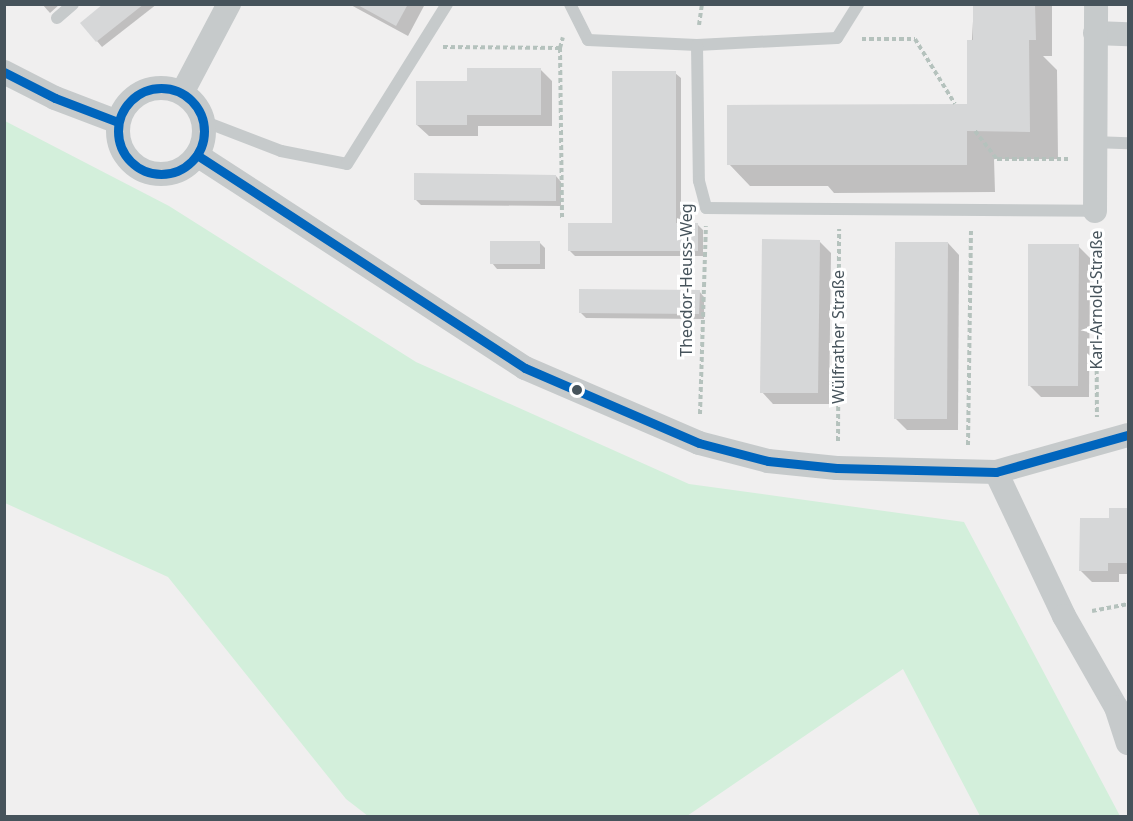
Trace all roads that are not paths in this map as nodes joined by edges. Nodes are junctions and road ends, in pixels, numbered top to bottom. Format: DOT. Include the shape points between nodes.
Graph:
graph roads {
  1 [pos="73,4"];
  2 [pos="229,4"];
  3 [pos="447,4"];
  4 [pos="570,4"];
  5 [pos="858,4"];
  6 [pos="1096,4"];
  7 [pos="57,18"];
  8 [pos="1095,33"];
  9 [pos="1128,34"];
  10 [pos="697,45"];
  11 [pos="4,72"];
  12 [pos="182,93"];
  13 [pos="203,121"];
  14 [pos="118,122"];
  15 [pos="1128,143"];
  16 [pos="1094,150"];
  17 [pos="197,155"];
  18 [pos="1095,211"];
  19 [pos="1128,435"];
  20 [pos="996,472"];
  21 [pos="1128,743"];
  1 -- 7 [label="lane"];
  2 -- 12 [label="street"];
  3 -- 13 [label="lane" via="347,164 281,151"];
  4 -- 10 [label="lane" via="588,40"];
  5 -- 10 [label="lane" via="837,38"];
  6 -- 8 [label="street, Karl-Arnold-Straße"];
  8 -- 9 [label="street"];
  8 -- 16 [label="street, Karl-Arnold-Straße"];
  10 -- 18 [label="lane, Theodor-Heuss-Weg" via="699,181 706,208 839,206"];
  11 -- 14 [label="street" via="55,98"];
  12 -- 13 [label="street" via="195,105"];
  12 -- 14 [label="street" via="162,88 142,92 126,104"];
  13 -- 17 [label="street" via="204,139"];
  14 -- 17 [label="street" via="127,160 144,171 163,175 182,169"];
  15 -- 16 [label="lane"];
  16 -- 18 [label="street, Karl-Arnold-Straße"];
  17 -- 20 [label="street" via="525,368 699,443 768,461 837,468"];
  19 -- 20 [label="street"];
  20 -- 21 [label="street" via="1064,616 1116,707"];
}
